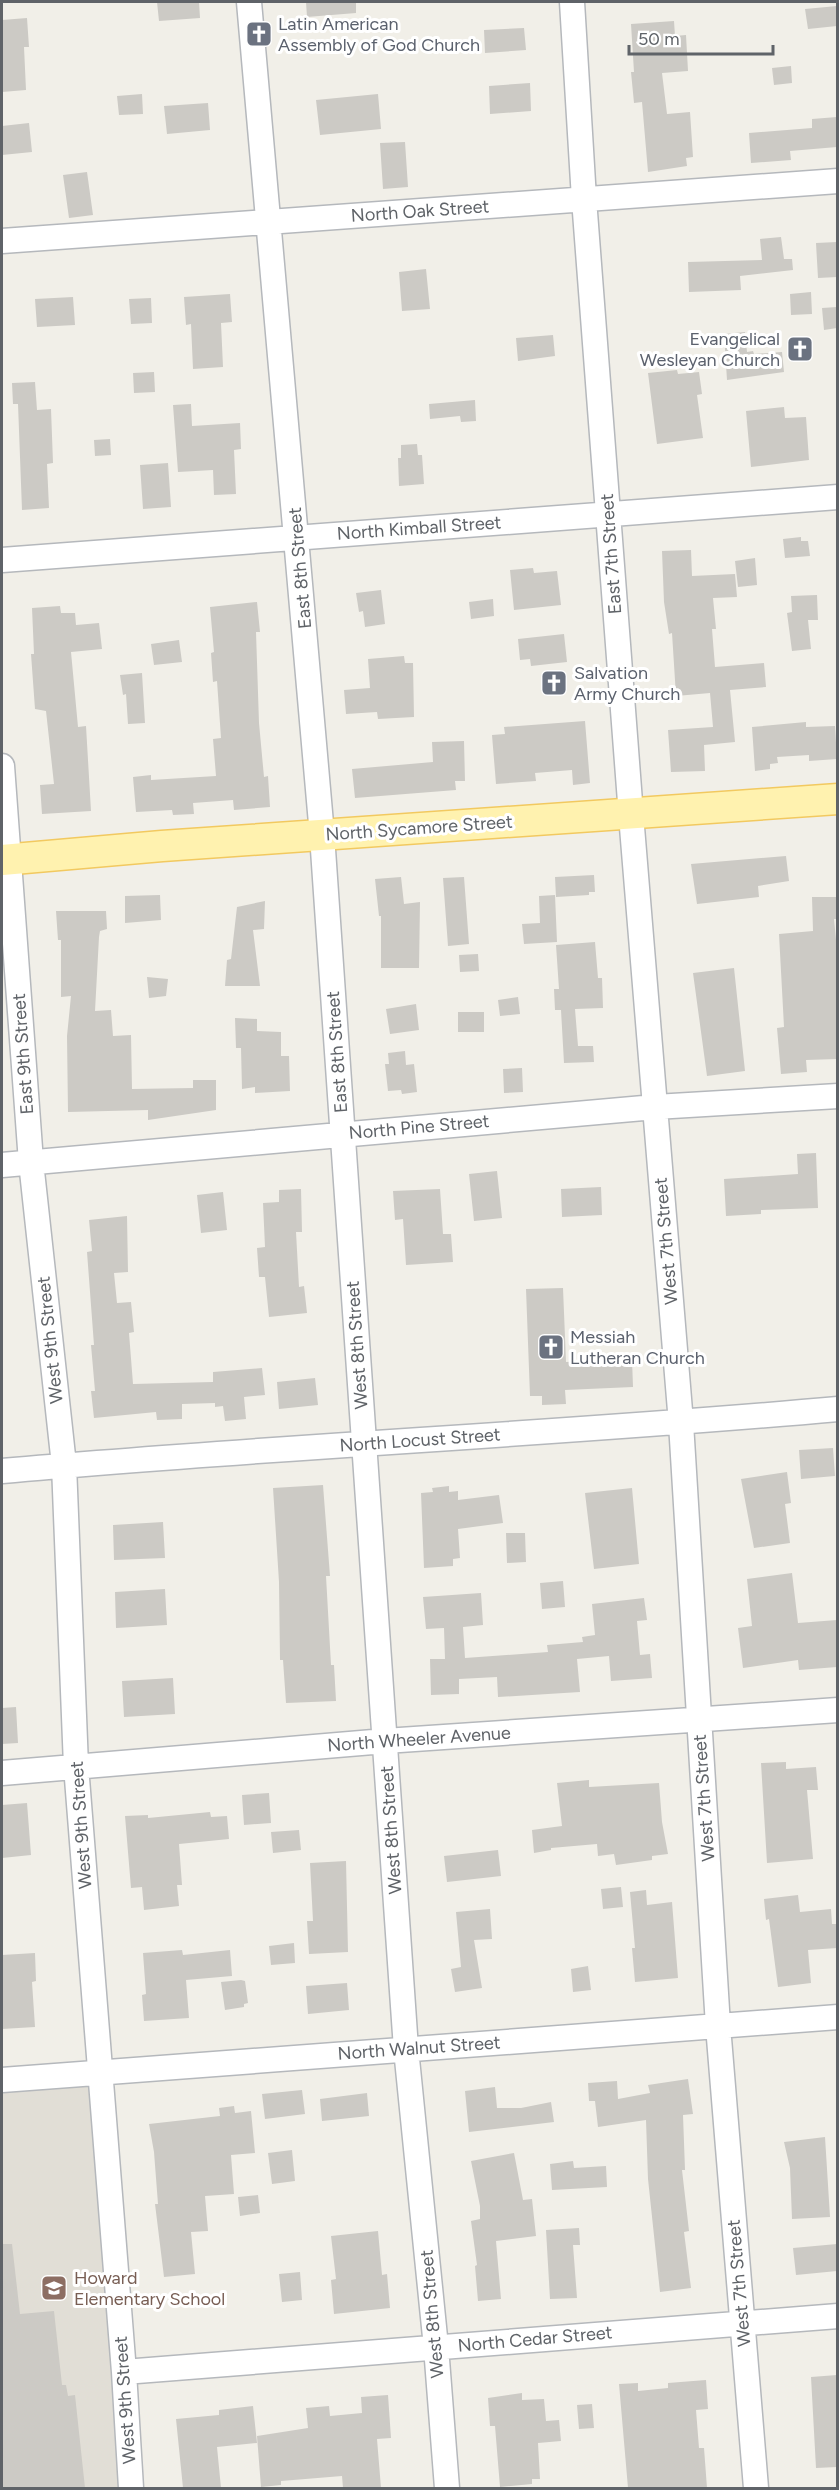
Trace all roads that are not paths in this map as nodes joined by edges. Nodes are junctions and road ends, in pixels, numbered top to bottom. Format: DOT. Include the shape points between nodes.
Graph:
graph roads {
  1 [pos="249,2"];
  2 [pos="572,2"];
  3 [pos="837,181"];
  4 [pos="584,199"];
  5 [pos="269,222"];
  6 [pos="2,241"];
  7 [pos="837,497"];
  8 [pos="608,514"];
  9 [pos="297,537"];
  10 [pos="2,560"];
  11 [pos="2,766"];
  12 [pos="837,799"];
  13 [pos="631,815"];
  14 [pos="322,835"];
  15 [pos="5,860"];
  16 [pos="837,1096"];
  17 [pos="655,1107"];
  18 [pos="343,1134"];
  19 [pos="31,1162"];
  20 [pos="2,1165"];
  21 [pos="837,1409"];
  22 [pos="681,1423"];
  23 [pos="364,1444"];
  24 [pos="64,1465"];
  25 [pos="2,1471"];
  26 [pos="837,1710"];
  27 [pos="699,1720"];
  28 [pos="385,1741"];
  29 [pos="76,1766"];
  30 [pos="2,1773"];
  31 [pos="837,2017"];
  32 [pos="718,2026"];
  33 [pos="406,2049"];
  34 [pos="99,2073"];
  35 [pos="2,2080"];
  36 [pos="837,2316"];
  37 [pos="743,2323"];
  38 [pos="436,2347"];
  39 [pos="124,2372"];
  40 [pos="131,2488"];
  41 [pos="447,2488"];
  42 [pos="756,2488"];
  1 -- 5 [label="street, East 8th Street"];
  2 -- 4 [label="street, East 7th Street"];
  3 -- 4 [label="street, North Oak Street"];
  4 -- 5 [label="street, North Oak Street"];
  4 -- 8 [label="street, East 7th Street"];
  5 -- 6 [label="street, North Oak Street"];
  5 -- 9 [label="street, East 8th Street"];
  7 -- 8 [label="street, North Kimball Street"];
  8 -- 9 [label="street, North Kimball Street"];
  8 -- 13 [label="street, East 7th Street"];
  9 -- 10 [label="street, North Kimball Street"];
  9 -- 14 [label="street, East 8th Street"];
  11 -- 15 [label="street, East 9th Street"];
  12 -- 13 [label="main road, North Sycamore Street"];
  13 -- 14 [label="main road, North Sycamore Street"];
  13 -- 17 [label="street, East 7th Street"];
  14 -- 15 [label="main road, North Sycamore Street"];
  14 -- 18 [label="street, East 8th Street"];
  15 -- 19 [label="street, East 9th Street"];
  16 -- 17 [label="street, North Pine Street"];
  17 -- 18 [label="street, North Pine Street"];
  17 -- 22 [label="street, West 7th Street"];
  18 -- 19 [label="street, North Pine Street"];
  18 -- 23 [label="street, West 8th Street"];
  19 -- 20 [label="street, North Pine Street"];
  19 -- 24 [label="street, West 9th Street"];
  21 -- 22 [label="street, North Locust Street"];
  22 -- 23 [label="street, North Locust Street"];
  22 -- 27 [label="street, West 7th Street"];
  23 -- 24 [label="street, North Locust Street"];
  23 -- 28 [label="street, West 8th Street"];
  24 -- 25 [label="street, North Locust Street"];
  24 -- 29 [label="street, West 9th Street"];
  26 -- 27 [label="street, North Wheeler Avenue"];
  27 -- 28 [label="street, North Wheeler Avenue"];
  27 -- 32 [label="street, West 7th Street"];
  28 -- 29 [label="street, North Wheeler Avenue"];
  28 -- 33 [label="street, West 8th Street"];
  29 -- 30 [label="street, North Wheeler Avenue"];
  29 -- 34 [label="street, West 9th Street"];
  31 -- 32 [label="street, North Walnut Street"];
  32 -- 33 [label="street, North Walnut Street"];
  32 -- 37 [label="street, West 7th Street"];
  33 -- 34 [label="street, North Walnut Street"];
  33 -- 38 [label="street, West 8th Street"];
  34 -- 35 [label="street, North Walnut Street"];
  34 -- 39 [label="street, West 9th Street"];
  36 -- 37 [label="street, North Cedar Street"];
  37 -- 38 [label="street, North Cedar Street"];
  37 -- 42 [label="street, West 7th Street"];
  38 -- 39 [label="street, North Cedar Street"];
  38 -- 41 [label="street, West 8th Street"];
  39 -- 40 [label="street, West 9th Street"];
}
